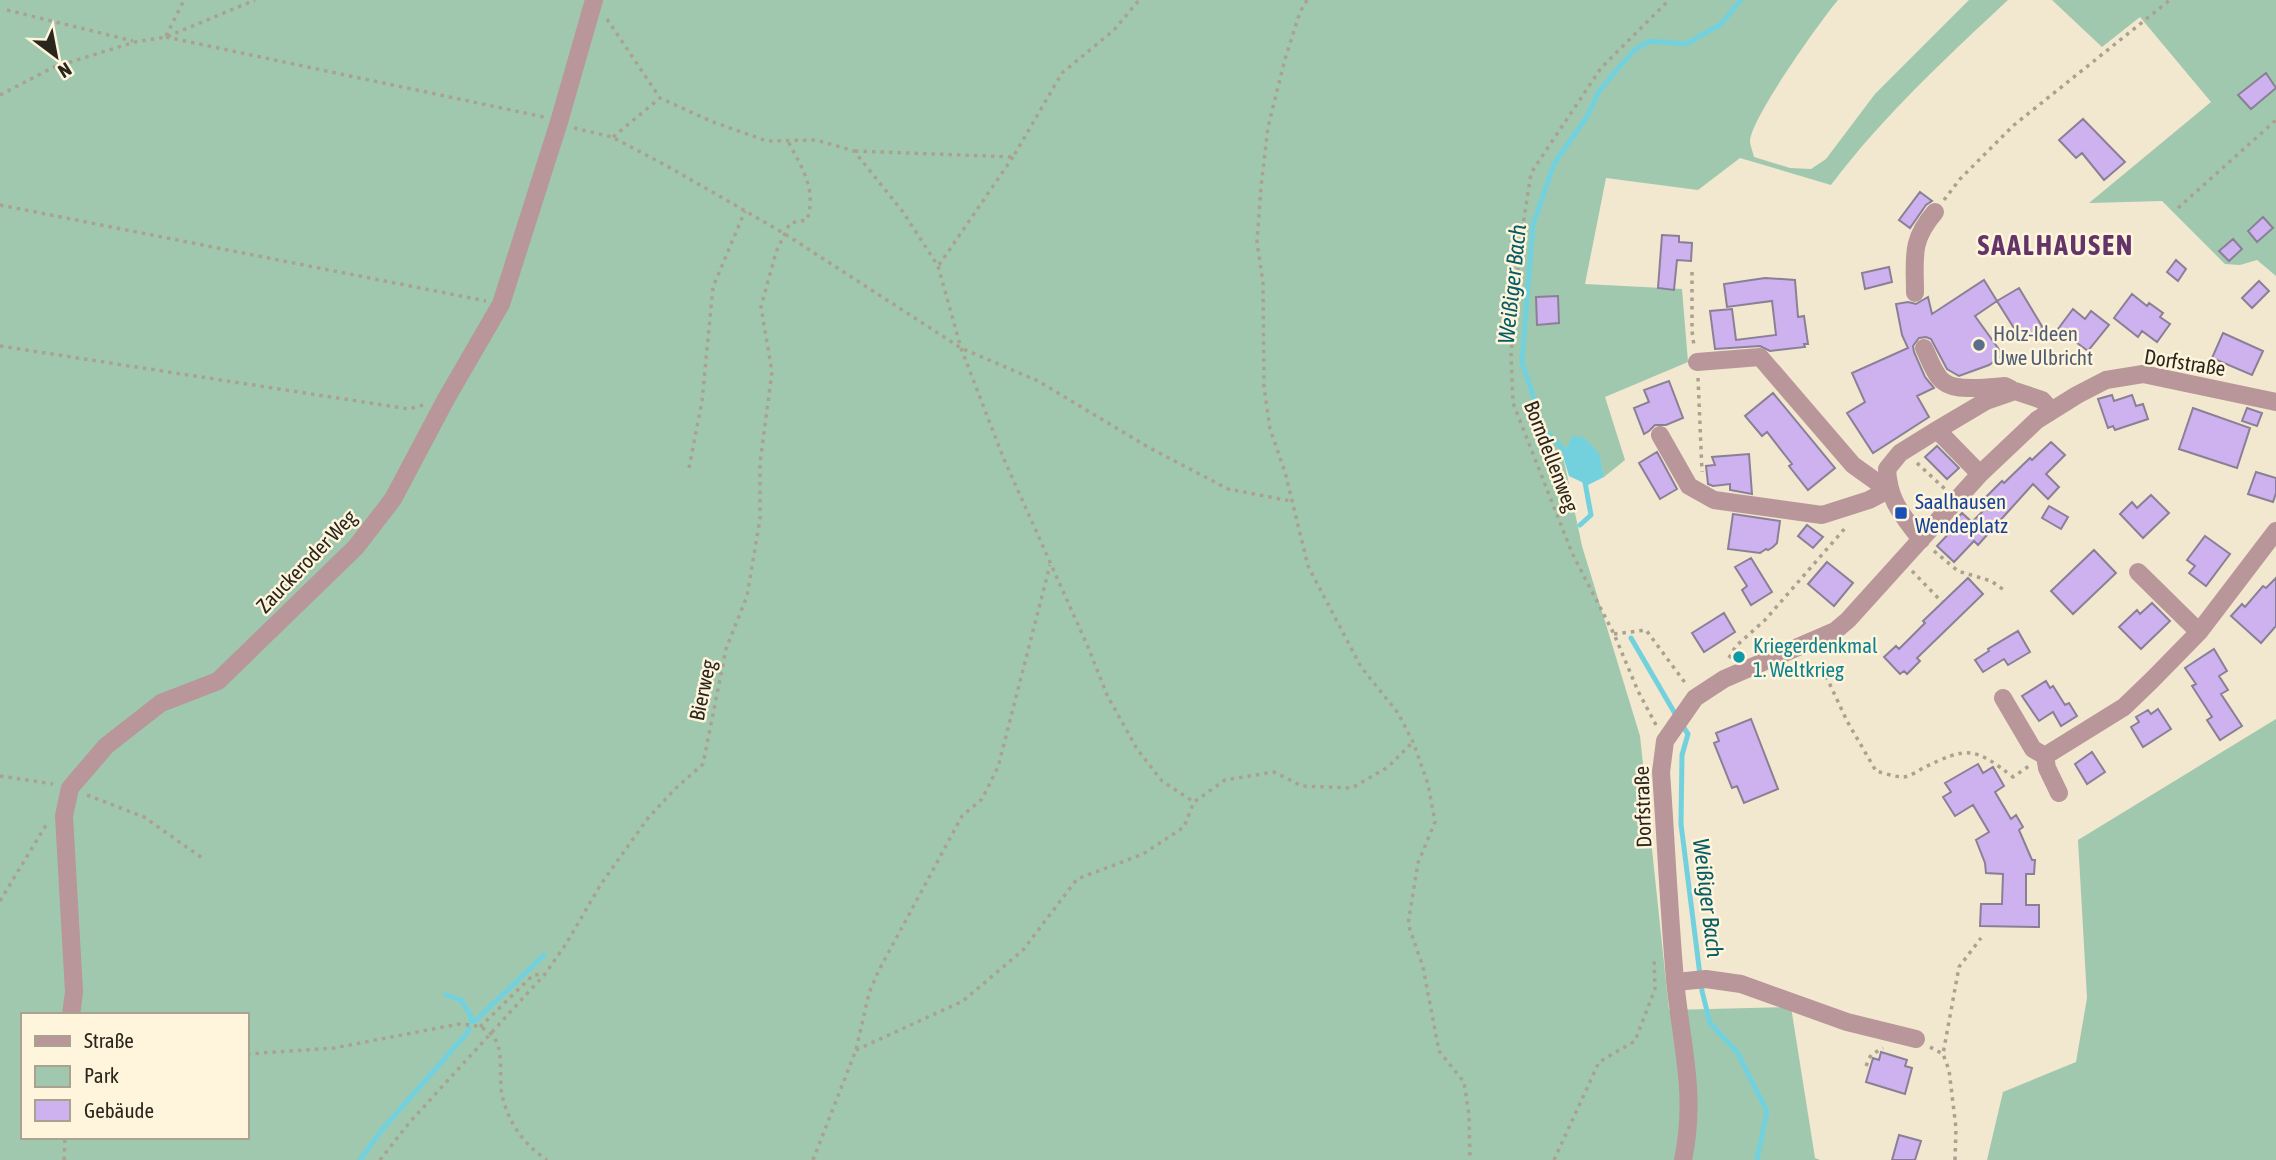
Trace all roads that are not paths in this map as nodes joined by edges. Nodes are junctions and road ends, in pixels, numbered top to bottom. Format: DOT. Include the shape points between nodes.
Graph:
graph roads {
  1 [pos="598,5"];
  2 [pos="1935,212"];
  3 [pos="1915,293"];
  4 [pos="1924,348"];
  5 [pos="1697,362"];
  6 [pos="2015,391"];
  7 [pos="2276,401"];
  8 [pos="2051,410"];
  9 [pos="1937,430"];
  10 [pos="1660,435"];
  11 [pos="1980,474"];
  12 [pos="1888,490"];
  13 [pos="2276,531"];
  14 [pos="1921,540"];
  15 [pos="2138,572"];
  16 [pos="2199,632"];
  17 [pos="2003,698"];
  18 [pos="2045,757"];
  19 [pos="2059,793"];
  20 [pos="1676,982"];
  21 [pos="71,1013"];
  22 [pos="1916,1039"];
  23 [pos="1683,1160"];
  1 -- 21 [label="street, Zauckeroder Weg" via="501,304 393,499 356,547 218,681 160,703 106,747 70,788 64,816 74,992"];
  2 -- 3 [label="street" via="1921,228 1916,246"];
  4 -- 6 [label="street" via="1942,382 1966,388 2006,386"];
  5 -- 12 [label="street" via="1760,357 1853,465"];
  6 -- 8 [label="street" via="2042,400"];
  6 -- 9 [label="street" via="1986,401"];
  7 -- 8 [label="street, Dorfstraße" via="2143,374 2106,380"];
  8 -- 11 [label="street, Dorfstraße"];
  9 -- 11 [label="street"];
  9 -- 12 [label="street" via="1900,453 1887,469"];
  10 -- 12 [label="street" via="1689,486 1714,500 1822,515"];
  11 -- 14 [label="street, Dorfstraße"];
  12 -- 14 [label="street"];
  13 -- 16 [label="street"];
  14 -- 20 [label="street, Dorfstraße" via="1835,632 1724,679 1690,704 1667,738 1661,772"];
  15 -- 16 [label="street"];
  16 -- 18 [label="street" via="2124,707"];
  17 -- 18 [label="street" via="2033,749"];
  18 -- 19 [label="street"];
  20 -- 22 [label="street" via="1741,984 1847,1022"];
  20 -- 23 [label="street, Dorfstraße" via="1690,1106"];
}
